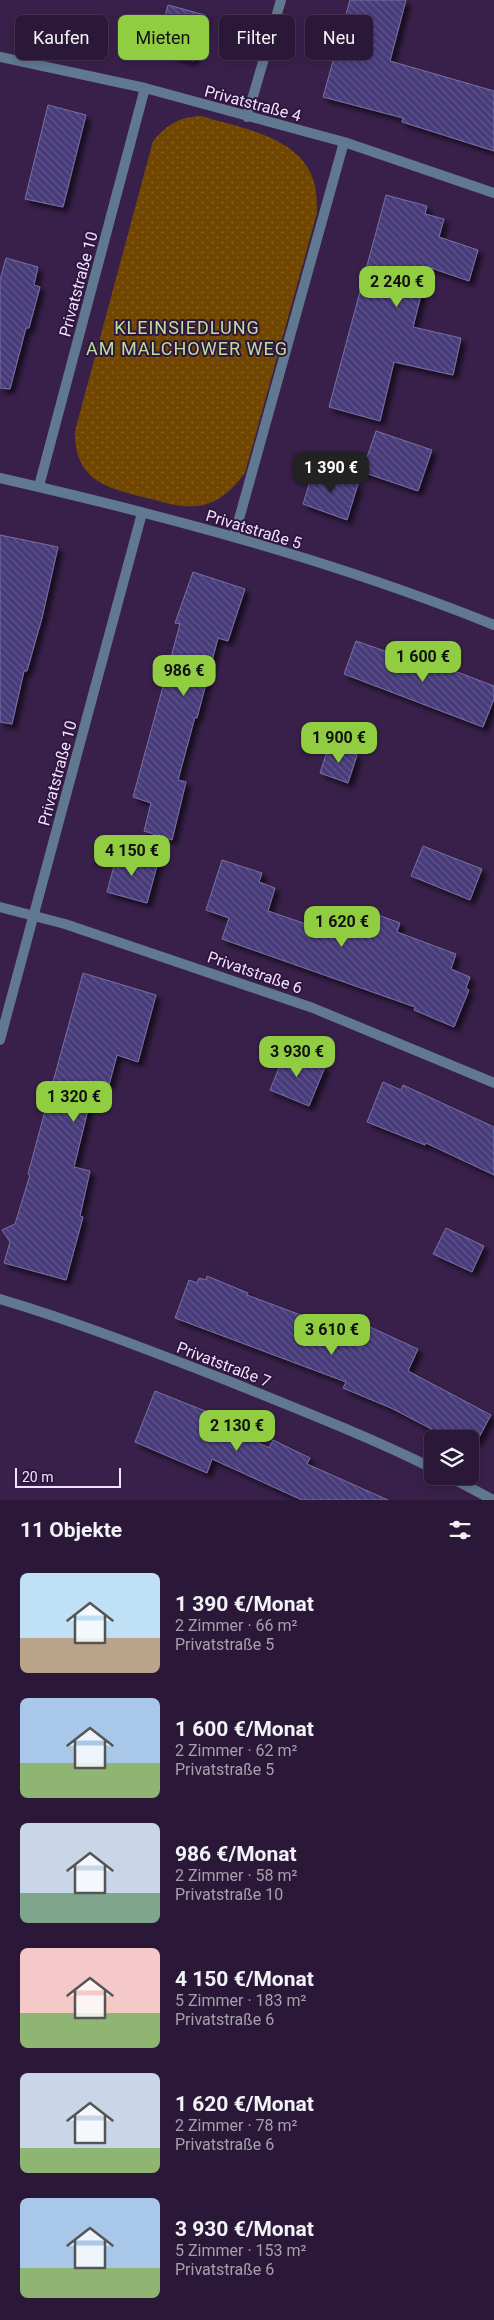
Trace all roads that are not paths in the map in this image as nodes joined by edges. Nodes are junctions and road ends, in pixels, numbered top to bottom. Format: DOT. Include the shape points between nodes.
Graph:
graph roads {
  1 [pos="281,0"];
  2 [pos="0,57"];
  3 [pos="145,88"];
  4 [pos="248,117"];
  5 [pos="344,142"];
  6 [pos="494,192"];
  7 [pos="0,478"];
  8 [pos="39,486"];
  9 [pos="142,513"];
  10 [pos="234,537"];
  11 [pos="494,625"];
  12 [pos="0,907"];
  13 [pos="34,915"];
  14 [pos="0,1040"];
  15 [pos="494,1084"];
  16 [pos="0,1299"];
  17 [pos="424,1464"];
  18 [pos="465,1485"];
  19 [pos="493,1500"];
  1 -- 4 [label="street"];
  2 -- 3 [label="street, Privatstraße 4"];
  3 -- 4 [label="street, Privatstraße 4"];
  3 -- 8 [label="street, Privatstraße 10"];
  4 -- 5 [label="street, Privatstraße 4"];
  5 -- 6 [label="street, Privatstraße 4"];
  5 -- 10 [label="street"];
  7 -- 8 [label="street, Privatstraße 5"];
  8 -- 9 [label="street, Privatstraße 5"];
  9 -- 10 [label="street, Privatstraße 5"];
  9 -- 13 [label="street, Privatstraße 10"];
  10 -- 11 [label="street, Privatstraße 5" via="436,602"];
  12 -- 13 [label="street, Privatstraße 6"];
  13 -- 14 [label="street, Privatstraße 10"];
  13 -- 15 [label="street, Privatstraße 6" via="313,1008"];
  16 -- 17 [label="street, Privatstraße 7" via="187,1365 340,1425"];
  18 -- 19 [label="street"];
}
